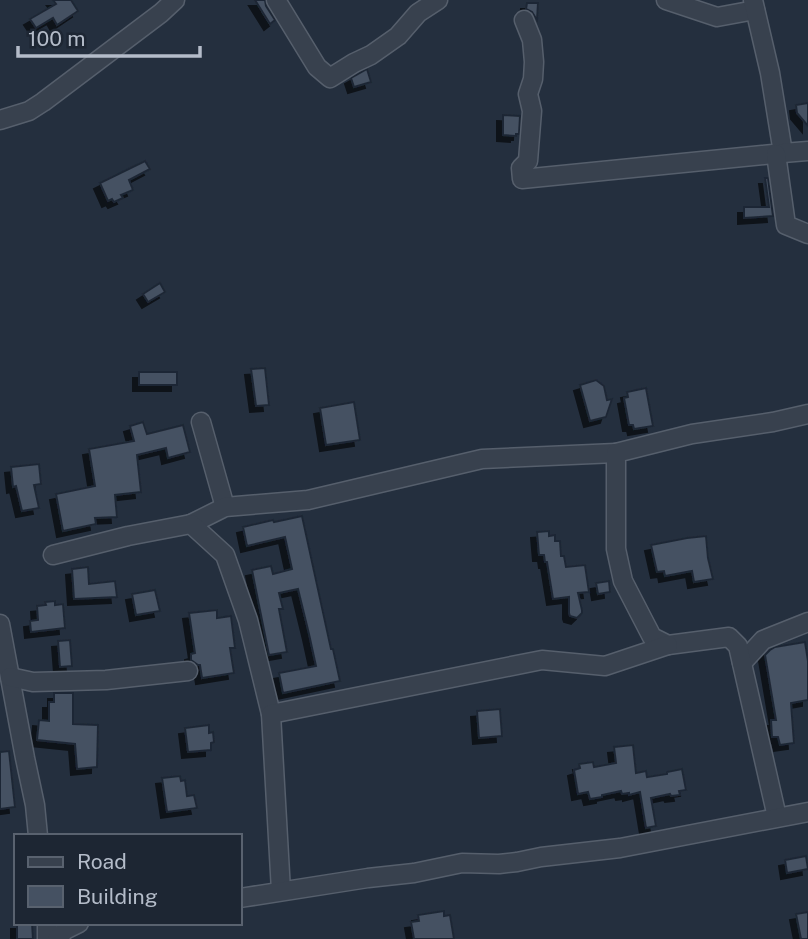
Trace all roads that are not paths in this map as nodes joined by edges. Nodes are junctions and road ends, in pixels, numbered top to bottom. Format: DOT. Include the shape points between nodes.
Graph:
graph roads {
  1 [pos="175,0"];
  2 [pos="276,0"];
  3 [pos="438,0"];
  4 [pos="666,0"];
  5 [pos="754,5"];
  6 [pos="524,20"];
  7 [pos="0,120"];
  8 [pos="808,151"];
  9 [pos="780,153"];
  10 [pos="808,234"];
  11 [pos="808,414"];
  12 [pos="201,422"];
  13 [pos="616,453"];
  14 [pos="225,507"];
  15 [pos="191,524"];
  16 [pos="53,555"];
  17 [pos="808,622"];
  18 [pos="0,624"];
  19 [pos="668,645"];
  20 [pos="742,663"];
  21 [pos="188,671"];
  22 [pos="10,677"];
  23 [pos="271,714"];
  24 [pos="808,812"];
  25 [pos="777,817"];
  26 [pos="38,834"];
  27 [pos="281,891"];
  28 [pos="242,898"];
  1 -- 7 [label="street" via="43,102"];
  2 -- 3 [label="street" via="317,67 330,78 372,55"];
  4 -- 5 [label="street" via="717,17"];
  5 -- 9 [label="street" via="770,74"];
  6 -- 9 [label="street" via="534,62 528,94 532,111 528,161 521,168 522,179"];
  8 -- 9 [label="street"];
  9 -- 10 [label="street" via="786,225"];
  11 -- 13 [label="street"];
  12 -- 14 [label="street"];
  13 -- 14 [label="street" via="482,459 308,500"];
  13 -- 19 [label="street" via="616,549 622,581 652,638"];
  14 -- 15 [label="street"];
  15 -- 16 [label="street"];
  15 -- 23 [label="street" via="225,555 248,620"];
  17 -- 20 [label="street" via="763,640"];
  18 -- 22 [label="street"];
  19 -- 20 [label="street" via="729,637 738,646"];
  19 -- 23 [label="street" via="605,666 542,660"];
  20 -- 25 [label="street"];
  21 -- 22 [label="street" via="106,680 33,682"];
  22 -- 26 [label="street"];
  23 -- 27 [label="street"];
  24 -- 25 [label="street"];
  25 -- 27 [label="street" via="620,848 499,864 462,863"];
  27 -- 28 [label="street"];
}
